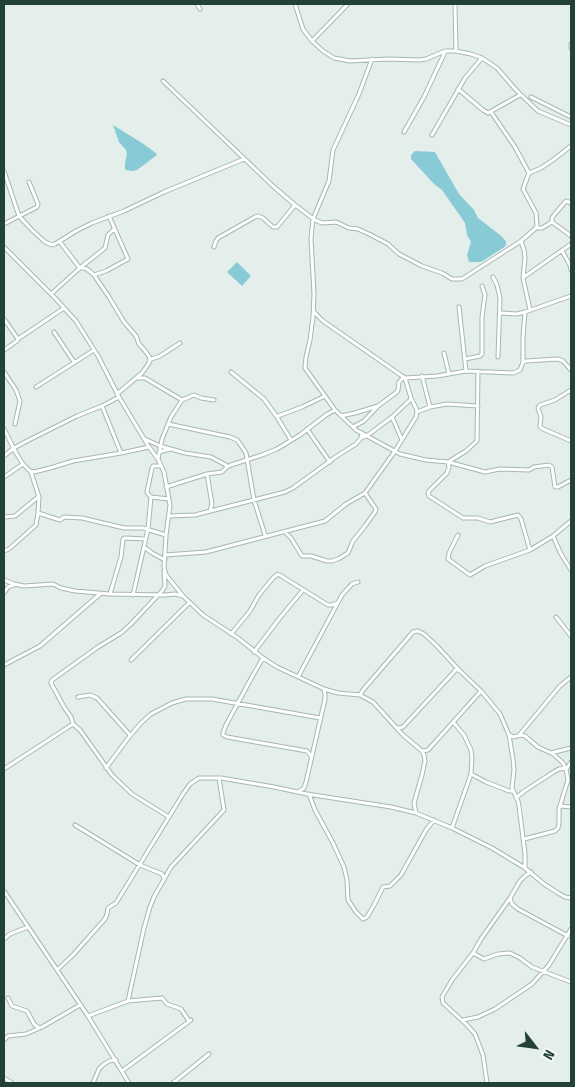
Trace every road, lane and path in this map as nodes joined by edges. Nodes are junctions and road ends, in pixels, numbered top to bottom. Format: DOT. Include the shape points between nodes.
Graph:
graph roads {
  1 [pos="197,4"];
  2 [pos="294,4"];
  3 [pos="348,4"];
  4 [pos="455,4"];
  5 [pos="200,9"];
  6 [pos="312,41"];
  7 [pos="445,51"];
  8 [pos="456,51"];
  9 [pos="482,58"];
  10 [pos="372,59"];
  11 [pos="163,81"];
  12 [pos="458,89"];
  13 [pos="520,95"];
  14 [pos="532,97"];
  15 [pos="491,112"];
  16 [pos="571,117"];
  17 [pos="571,125"];
  18 [pos="404,132"];
  19 [pos="432,135"];
  20 [pos="571,146"];
  21 [pos="244,159"];
  22 [pos="4,171"];
  23 [pos="529,173"];
  24 [pos="29,182"];
  25 [pos="571,204"];
  26 [pos="295,206"];
  27 [pos="19,216"];
  28 [pos="109,216"];
  29 [pos="313,219"];
  30 [pos="552,222"];
  31 [pos="4,224"];
  32 [pos="537,227"];
  33 [pos="114,229"];
  34 [pos="571,236"];
  35 [pos="60,242"];
  36 [pos="521,242"];
  37 [pos="571,244"];
  38 [pos="4,247"];
  39 [pos="214,247"];
  40 [pos="562,251"];
  41 [pos="571,265"];
  42 [pos="81,268"];
  43 [pos="571,270"];
  44 [pos="94,275"];
  45 [pos="493,277"];
  46 [pos="523,278"];
  47 [pos="482,286"];
  48 [pos="51,294"];
  49 [pos="571,296"];
  50 [pos="64,308"];
  51 [pos="459,308"];
  52 [pos="530,310"];
  53 [pos="313,312"];
  54 [pos="525,312"];
  55 [pos="500,313"];
  56 [pos="4,320"];
  57 [pos="54,332"];
  58 [pos="18,340"];
  59 [pos="180,343"];
  60 [pos="4,350"];
  61 [pos="94,350"];
  62 [pos="444,352"];
  63 [pos="498,357"];
  64 [pos="465,359"];
  65 [pos="149,360"];
  66 [pos="74,362"];
  67 [pos="524,362"];
  68 [pos="571,370"];
  69 [pos="466,371"];
  70 [pos="478,371"];
  71 [pos="4,372"];
  72 [pos="231,372"];
  73 [pos="448,374"];
  74 [pos="422,376"];
  75 [pos="404,377"];
  76 [pos="137,378"];
  77 [pos="36,387"];
  78 [pos="571,390"];
  79 [pos="118,396"];
  80 [pos="325,396"];
  81 [pos="411,398"];
  82 [pos="182,400"];
  83 [pos="214,400"];
  84 [pos="102,406"];
  85 [pos="378,406"];
  86 [pos="478,406"];
  87 [pos="430,407"];
  88 [pos="335,410"];
  89 [pos="417,412"];
  90 [pos="277,416"];
  91 [pos="341,416"];
  92 [pos="392,417"];
  93 [pos="15,424"];
  94 [pos="168,424"];
  95 [pos="353,427"];
  96 [pos="4,429"];
  97 [pos="307,429"];
  98 [pos="362,433"];
  99 [pos="368,435"];
  100 [pos="361,438"];
  101 [pos="144,439"];
  102 [pos="291,440"];
  103 [pos="402,440"];
  104 [pos="571,441"];
  105 [pos="149,446"];
  106 [pos="160,446"];
  107 [pos="14,448"];
  108 [pos="170,449"];
  109 [pos="159,452"];
  110 [pos="395,452"];
  111 [pos="121,453"];
  112 [pos="4,456"];
  113 [pos="158,459"];
  114 [pos="247,460"];
  115 [pos="330,462"];
  116 [pos="448,462"];
  117 [pos="23,464"];
  118 [pos="161,466"];
  119 [pos="227,467"];
  120 [pos="31,472"];
  121 [pos="207,474"];
  122 [pos="4,477"];
  123 [pos="571,480"];
  124 [pos="166,487"];
  125 [pos="365,493"];
  126 [pos="38,497"];
  127 [pos="151,497"];
  128 [pos="169,499"];
  129 [pos="254,500"];
  130 [pos="210,511"];
  131 [pos="38,513"];
  132 [pos="169,516"];
  133 [pos="4,517"];
  134 [pos="571,522"];
  135 [pos="148,529"];
  136 [pos="286,532"];
  137 [pos="166,535"];
  138 [pos="458,535"];
  139 [pos="267,536"];
  140 [pos="553,536"];
  141 [pos="145,540"];
  142 [pos="144,547"];
  143 [pos="530,550"];
  144 [pos="4,551"];
  145 [pos="165,555"];
  146 [pos="165,560"];
  147 [pos="164,570"];
  148 [pos="571,570"];
  149 [pos="4,580"];
  150 [pos="358,582"];
  151 [pos="14,584"];
  152 [pos="303,590"];
  153 [pos="4,592"];
  154 [pos="101,593"];
  155 [pos="110,594"];
  156 [pos="133,595"];
  157 [pos="160,595"];
  158 [pos="183,596"];
  159 [pos="189,603"];
  160 [pos="337,603"];
  161 [pos="556,617"];
  162 [pos="231,634"];
  163 [pos="571,636"];
  164 [pos="254,652"];
  165 [pos="263,658"];
  166 [pos="131,660"];
  167 [pos="4,665"];
  168 [pos="459,670"];
  169 [pos="298,677"];
  170 [pos="571,677"];
  171 [pos="324,689"];
  172 [pos="329,691"];
  173 [pos="481,691"];
  174 [pos="325,694"];
  175 [pos="360,695"];
  176 [pos="78,697"];
  177 [pos="237,704"];
  178 [pos="320,718"];
  179 [pos="453,722"];
  180 [pos="73,724"];
  181 [pos="397,728"];
  182 [pos="520,734"];
  183 [pos="509,735"];
  184 [pos="130,736"];
  185 [pos="571,748"];
  186 [pos="422,751"];
  187 [pos="552,753"];
  188 [pos="311,756"];
  189 [pos="571,762"];
  190 [pos="106,768"];
  191 [pos="566,768"];
  192 [pos="4,769"];
  193 [pos="471,774"];
  194 [pos="219,778"];
  195 [pos="304,788"];
  196 [pos="513,791"];
  197 [pos="298,792"];
  198 [pos="308,794"];
  199 [pos="517,797"];
  200 [pos="560,806"];
  201 [pos="571,807"];
  202 [pos="416,813"];
  203 [pos="169,818"];
  204 [pos="434,820"];
  205 [pos="75,825"];
  206 [pos="452,828"];
  207 [pos="524,839"];
  208 [pos="140,865"];
  209 [pos="524,868"];
  210 [pos="531,872"];
  211 [pos="164,878"];
  212 [pos="4,891"];
  213 [pos="510,898"];
  214 [pos="571,898"];
  215 [pos="9,899"];
  216 [pos="4,903"];
  217 [pos="28,928"];
  218 [pos="571,929"];
  219 [pos="568,936"];
  220 [pos="4,939"];
  221 [pos="473,954"];
  222 [pos="57,970"];
  223 [pos="542,971"];
  224 [pos="571,982"];
  225 [pos="8,998"];
  226 [pos="128,1001"];
  227 [pos="80,1005"];
  228 [pos="88,1016"];
  229 [pos="462,1020"];
  230 [pos="39,1028"];
  231 [pos="4,1040"];
  232 [pos="209,1054"];
  233 [pos="116,1060"];
  234 [pos="122,1071"];
  235 [pos="4,1078"];
  236 [pos="12,1083"];
  237 [pos="93,1083"];
  238 [pos="129,1083"];
  239 [pos="173,1083"];
  240 [pos="487,1083"];
  1 -- 5 [label="street"];
  2 -- 6 [label="street"];
  3 -- 6 [label="street"];
  4 -- 8 [label="street"];
  6 -- 10 [label="street" via="334,58 350,61"];
  7 -- 8 [label="street"];
  7 -- 10 [label="street" via="420,60"];
  7 -- 18 [label="street"];
  8 -- 9 [label="street"];
  9 -- 12 [label="street"];
  9 -- 13 [label="street" via="497,68"];
  10 -- 29 [label="street" via="333,150 329,181"];
  11 -- 21 [label="street"];
  12 -- 15 [label="street" via="486,112"];
  12 -- 19 [label="street"];
  13 -- 15 [label="street"];
  13 -- 17 [label="street" via="538,111"];
  14 -- 16 [label="street"];
  15 -- 23 [label="street"];
  20 -- 23 [label="street"];
  21 -- 26 [label="street"];
  21 -- 28 [label="street"];
  22 -- 27 [label="street"];
  23 -- 32 [label="street" via="523,189 536,213"];
  24 -- 27 [label="street" via="38,206"];
  25 -- 30 [label="street" via="568,201 562,205"];
  26 -- 29 [label="street"];
  26 -- 39 [label="street" via="276,227 258,216 218,238"];
  27 -- 31 [label="street"];
  27 -- 35 [label="street" via="49,244"];
  28 -- 33 [label="street"];
  28 -- 35 [label="street"];
  29 -- 36 [label="street" via="322,223 336,222 371,234 399,254 455,280 462,280"];
  29 -- 53 [label="street"];
  30 -- 32 [label="street" via="542,228"];
  30 -- 34 [label="street"];
  32 -- 36 [label="street"];
  33 -- 42 [label="street" via="108,235 104,250"];
  33 -- 44 [label="street" via="128,259"];
  35 -- 42 [label="street"];
  36 -- 46 [label="street" via="525,258"];
  37 -- 40 [label="street"];
  38 -- 48 [label="street"];
  40 -- 41 [label="street"];
  40 -- 46 [label="street"];
  41 -- 43 [label="street"];
  42 -- 44 [label="street"];
  42 -- 48 [label="street"];
  44 -- 65 [label="street"];
  45 -- 55 [label="street" via="499,291"];
  46 -- 52 [label="street"];
  47 -- 64 [label="street" via="485,295 482,354"];
  48 -- 50 [label="street"];
  49 -- 52 [label="street"];
  50 -- 58 [label="street"];
  50 -- 61 [label="street"];
  51 -- 64 [label="street"];
  52 -- 54 [label="street"];
  53 -- 75 [label="street"];
  53 -- 80 [label="street" via="305,368"];
  54 -- 55 [label="street"];
  54 -- 67 [label="street"];
  55 -- 63 [label="street"];
  56 -- 58 [label="street"];
  57 -- 66 [label="street"];
  58 -- 60 [label="street"];
  59 -- 65 [label="street"];
  61 -- 66 [label="street"];
  61 -- 79 [label="street"];
  62 -- 73 [label="street"];
  64 -- 69 [label="street"];
  65 -- 76 [label="street"];
  66 -- 77 [label="street"];
  67 -- 68 [label="street" via="558,359"];
  67 -- 70 [label="street" via="520,370 513,373"];
  69 -- 70 [label="street"];
  69 -- 73 [label="street"];
  70 -- 86 [label="street"];
  71 -- 93 [label="street" via="20,401"];
  72 -- 90 [label="street" via="264,399"];
  73 -- 74 [label="street"];
  74 -- 75 [label="street"];
  74 -- 87 [label="street"];
  75 -- 81 [label="street"];
  75 -- 85 [label="street" via="398,390"];
  76 -- 79 [label="street"];
  76 -- 82 [label="street" via="145,378"];
  78 -- 104 [label="street" via="538,408 540,426"];
  79 -- 84 [label="street"];
  79 -- 101 [label="street"];
  80 -- 88 [label="street"];
  80 -- 90 [label="street"];
  81 -- 89 [label="street"];
  81 -- 92 [label="street"];
  82 -- 83 [label="street" via="194,395"];
  82 -- 94 [label="street"];
  84 -- 107 [label="street"];
  84 -- 111 [label="street"];
  85 -- 91 [label="street"];
  85 -- 95 [label="street"];
  86 -- 87 [label="street" via="448,404"];
  86 -- 116 [label="street" via="477,441"];
  87 -- 89 [label="street"];
  88 -- 91 [label="street"];
  88 -- 97 [label="street"];
  89 -- 103 [label="street"];
  90 -- 102 [label="street"];
  91 -- 95 [label="street"];
  92 -- 99 [label="street"];
  92 -- 103 [label="street"];
  94 -- 106 [label="street"];
  94 -- 114 [label="street" via="237,440"];
  95 -- 98 [label="street"];
  96 -- 107 [label="street"];
  97 -- 102 [label="street"];
  97 -- 115 [label="street"];
  98 -- 99 [label="street"];
  98 -- 100 [label="street"];
  99 -- 100 [label="street"];
  99 -- 110 [label="street"];
  100 -- 115 [label="street"];
  101 -- 105 [label="street"];
  101 -- 106 [label="street"];
  102 -- 114 [label="street" via="270,453"];
  103 -- 110 [label="street"];
  105 -- 111 [label="street"];
  105 -- 113 [label="street"];
  106 -- 108 [label="street"];
  106 -- 109 [label="street"];
  107 -- 112 [label="street"];
  107 -- 117 [label="street"];
  108 -- 109 [label="street"];
  108 -- 119 [label="street" via="211,457"];
  109 -- 113 [label="street"];
  110 -- 116 [label="street"];
  110 -- 125 [label="street"];
  111 -- 120 [label="street" via="73,460"];
  113 -- 118 [label="street"];
  114 -- 119 [label="street"];
  114 -- 129 [label="street"];
  115 -- 129 [label="street" via="293,488"];
  116 -- 123 [label="street" via="485,472 530,470 549,465 555,487"];
  116 -- 143 [label="street" via="447,473 429,491 429,496 463,518 490,522 518,515"];
  117 -- 120 [label="street"];
  117 -- 122 [label="street"];
  118 -- 124 [label="street"];
  118 -- 127 [label="street" via="152,468 147,492"];
  119 -- 121 [label="street" via="222,472"];
  120 -- 126 [label="street"];
  121 -- 124 [label="street"];
  121 -- 130 [label="street" via="212,504"];
  124 -- 128 [label="street"];
  125 -- 136 [label="street" via="326,521"];
  125 -- 136 [label="street" via="375,512 348,553 338,559 327,561 302,556"];
  126 -- 131 [label="street"];
  126 -- 133 [label="street" via="16,516"];
  127 -- 128 [label="street"];
  127 -- 135 [label="street"];
  128 -- 132 [label="street"];
  129 -- 130 [label="street"];
  129 -- 139 [label="street"];
  130 -- 132 [label="street"];
  131 -- 135 [label="street" via="60,520 76,517 124,528"];
  131 -- 144 [label="street" via="34,527"];
  132 -- 137 [label="street"];
  134 -- 140 [label="street"];
  135 -- 137 [label="street"];
  135 -- 141 [label="street"];
  136 -- 139 [label="street"];
  137 -- 145 [label="street"];
  138 -- 143 [label="street" via="448,560 470,576 489,564"];
  139 -- 145 [label="street" via="206,552"];
  140 -- 143 [label="street"];
  140 -- 148 [label="street"];
  141 -- 142 [label="street"];
  141 -- 155 [label="street" via="123,539"];
  142 -- 146 [label="street"];
  142 -- 156 [label="street"];
  145 -- 146 [label="street"];
  146 -- 147 [label="street"];
  147 -- 157 [label="street" via="164,588"];
  147 -- 158 [label="street"];
  149 -- 151 [label="street"];
  150 -- 160 [label="street" via="350,586"];
  151 -- 153 [label="street"];
  151 -- 154 [label="street" via="53,584"];
  152 -- 160 [label="street" via="328,605"];
  152 -- 162 [label="street" via="276,574"];
  152 -- 164 [label="street"];
  154 -- 155 [label="street"];
  154 -- 167 [label="street" via="40,646"];
  155 -- 156 [label="street"];
  156 -- 157 [label="street"];
  157 -- 158 [label="street"];
  157 -- 180 [label="street" via="121,632 52,680"];
  158 -- 159 [label="street"];
  159 -- 162 [label="street"];
  159 -- 166 [label="street"];
  160 -- 169 [label="street"];
  161 -- 163 [label="street"];
  162 -- 164 [label="street"];
  164 -- 165 [label="street"];
  165 -- 169 [label="street"];
  165 -- 177 [label="street"];
  168 -- 173 [label="street"];
  168 -- 175 [label="street" via="418,630 407,638"];
  168 -- 181 [label="street" via="455,670 403,727"];
  169 -- 171 [label="street"];
  170 -- 182 [label="street"];
  171 -- 172 [label="street"];
  171 -- 174 [label="street"];
  172 -- 174 [label="street"];
  172 -- 175 [label="street"];
  173 -- 179 [label="street"];
  173 -- 183 [label="street" via="500,714"];
  174 -- 178 [label="street"];
  175 -- 181 [label="street" via="373,702"];
  176 -- 184 [label="street" via="92,695 97,698"];
  177 -- 178 [label="street"];
  177 -- 184 [label="street" via="198,698 172,702 146,718"];
  177 -- 188 [label="street" via="223,732 225,736 305,751"];
  178 -- 188 [label="street"];
  179 -- 186 [label="street" via="428,750"];
  179 -- 193 [label="street" via="471,750"];
  180 -- 190 [label="street"];
  180 -- 192 [label="street"];
  181 -- 186 [label="street"];
  182 -- 183 [label="street"];
  182 -- 187 [label="street"];
  183 -- 196 [label="street"];
  184 -- 190 [label="street"];
  185 -- 187 [label="street"];
  186 -- 202 [label="street" via="425,761 414,803"];
  187 -- 191 [label="street"];
  188 -- 195 [label="street"];
  189 -- 191 [label="street"];
  190 -- 203 [label="street" via="132,794"];
  191 -- 199 [label="street" via="552,773"];
  191 -- 200 [label="street" via="568,780"];
  193 -- 196 [label="street"];
  193 -- 206 [label="street"];
  194 -- 197 [label="street"];
  194 -- 203 [label="street" via="194,780"];
  194 -- 211 [label="street" via="224,810 180,856"];
  195 -- 197 [label="street"];
  195 -- 198 [label="street"];
  196 -- 199 [label="street"];
  197 -- 198 [label="street"];
  198 -- 202 [label="street"];
  198 -- 204 [label="street" via="344,867 349,903 363,919 383,887 390,886 400,875"];
  199 -- 207 [label="street"];
  200 -- 201 [label="street"];
  200 -- 207 [label="street" via="556,831"];
  202 -- 204 [label="street"];
  203 -- 208 [label="street"];
  204 -- 206 [label="street"];
  205 -- 208 [label="street"];
  206 -- 209 [label="street"];
  207 -- 209 [label="street"];
  208 -- 211 [label="street" via="162,874"];
  208 -- 222 [label="street" via="116,903 108,908 100,926"];
  209 -- 210 [label="street"];
  210 -- 213 [label="street"];
  210 -- 214 [label="street" via="544,884"];
  211 -- 226 [label="street" via="150,907"];
  212 -- 215 [label="street"];
  213 -- 219 [label="street" via="518,909"];
  213 -- 221 [label="street"];
  215 -- 216 [label="street"];
  215 -- 217 [label="street"];
  217 -- 220 [label="street"];
  217 -- 222 [label="street"];
  218 -- 219 [label="street"];
  219 -- 223 [label="street"];
  221 -- 223 [label="street" via="484,960 508,953"];
  221 -- 229 [label="street" via="442,997 443,1003"];
  222 -- 227 [label="street"];
  223 -- 224 [label="street"];
  223 -- 229 [label="street" via="532,984 496,1009"];
  225 -- 230 [label="street" via="12,1006 26,1011"];
  226 -- 228 [label="street"];
  226 -- 234 [label="street" via="162,998 167,1004 181,1009 190,1020"];
  227 -- 228 [label="street"];
  227 -- 230 [label="street"];
  228 -- 233 [label="street"];
  229 -- 240 [label="street" via="480,1045"];
  230 -- 231 [label="street"];
  232 -- 239 [label="street"];
  233 -- 234 [label="street"];
  233 -- 237 [label="street" via="102,1066"];
  234 -- 238 [label="street"];
  235 -- 236 [label="street"];
}
